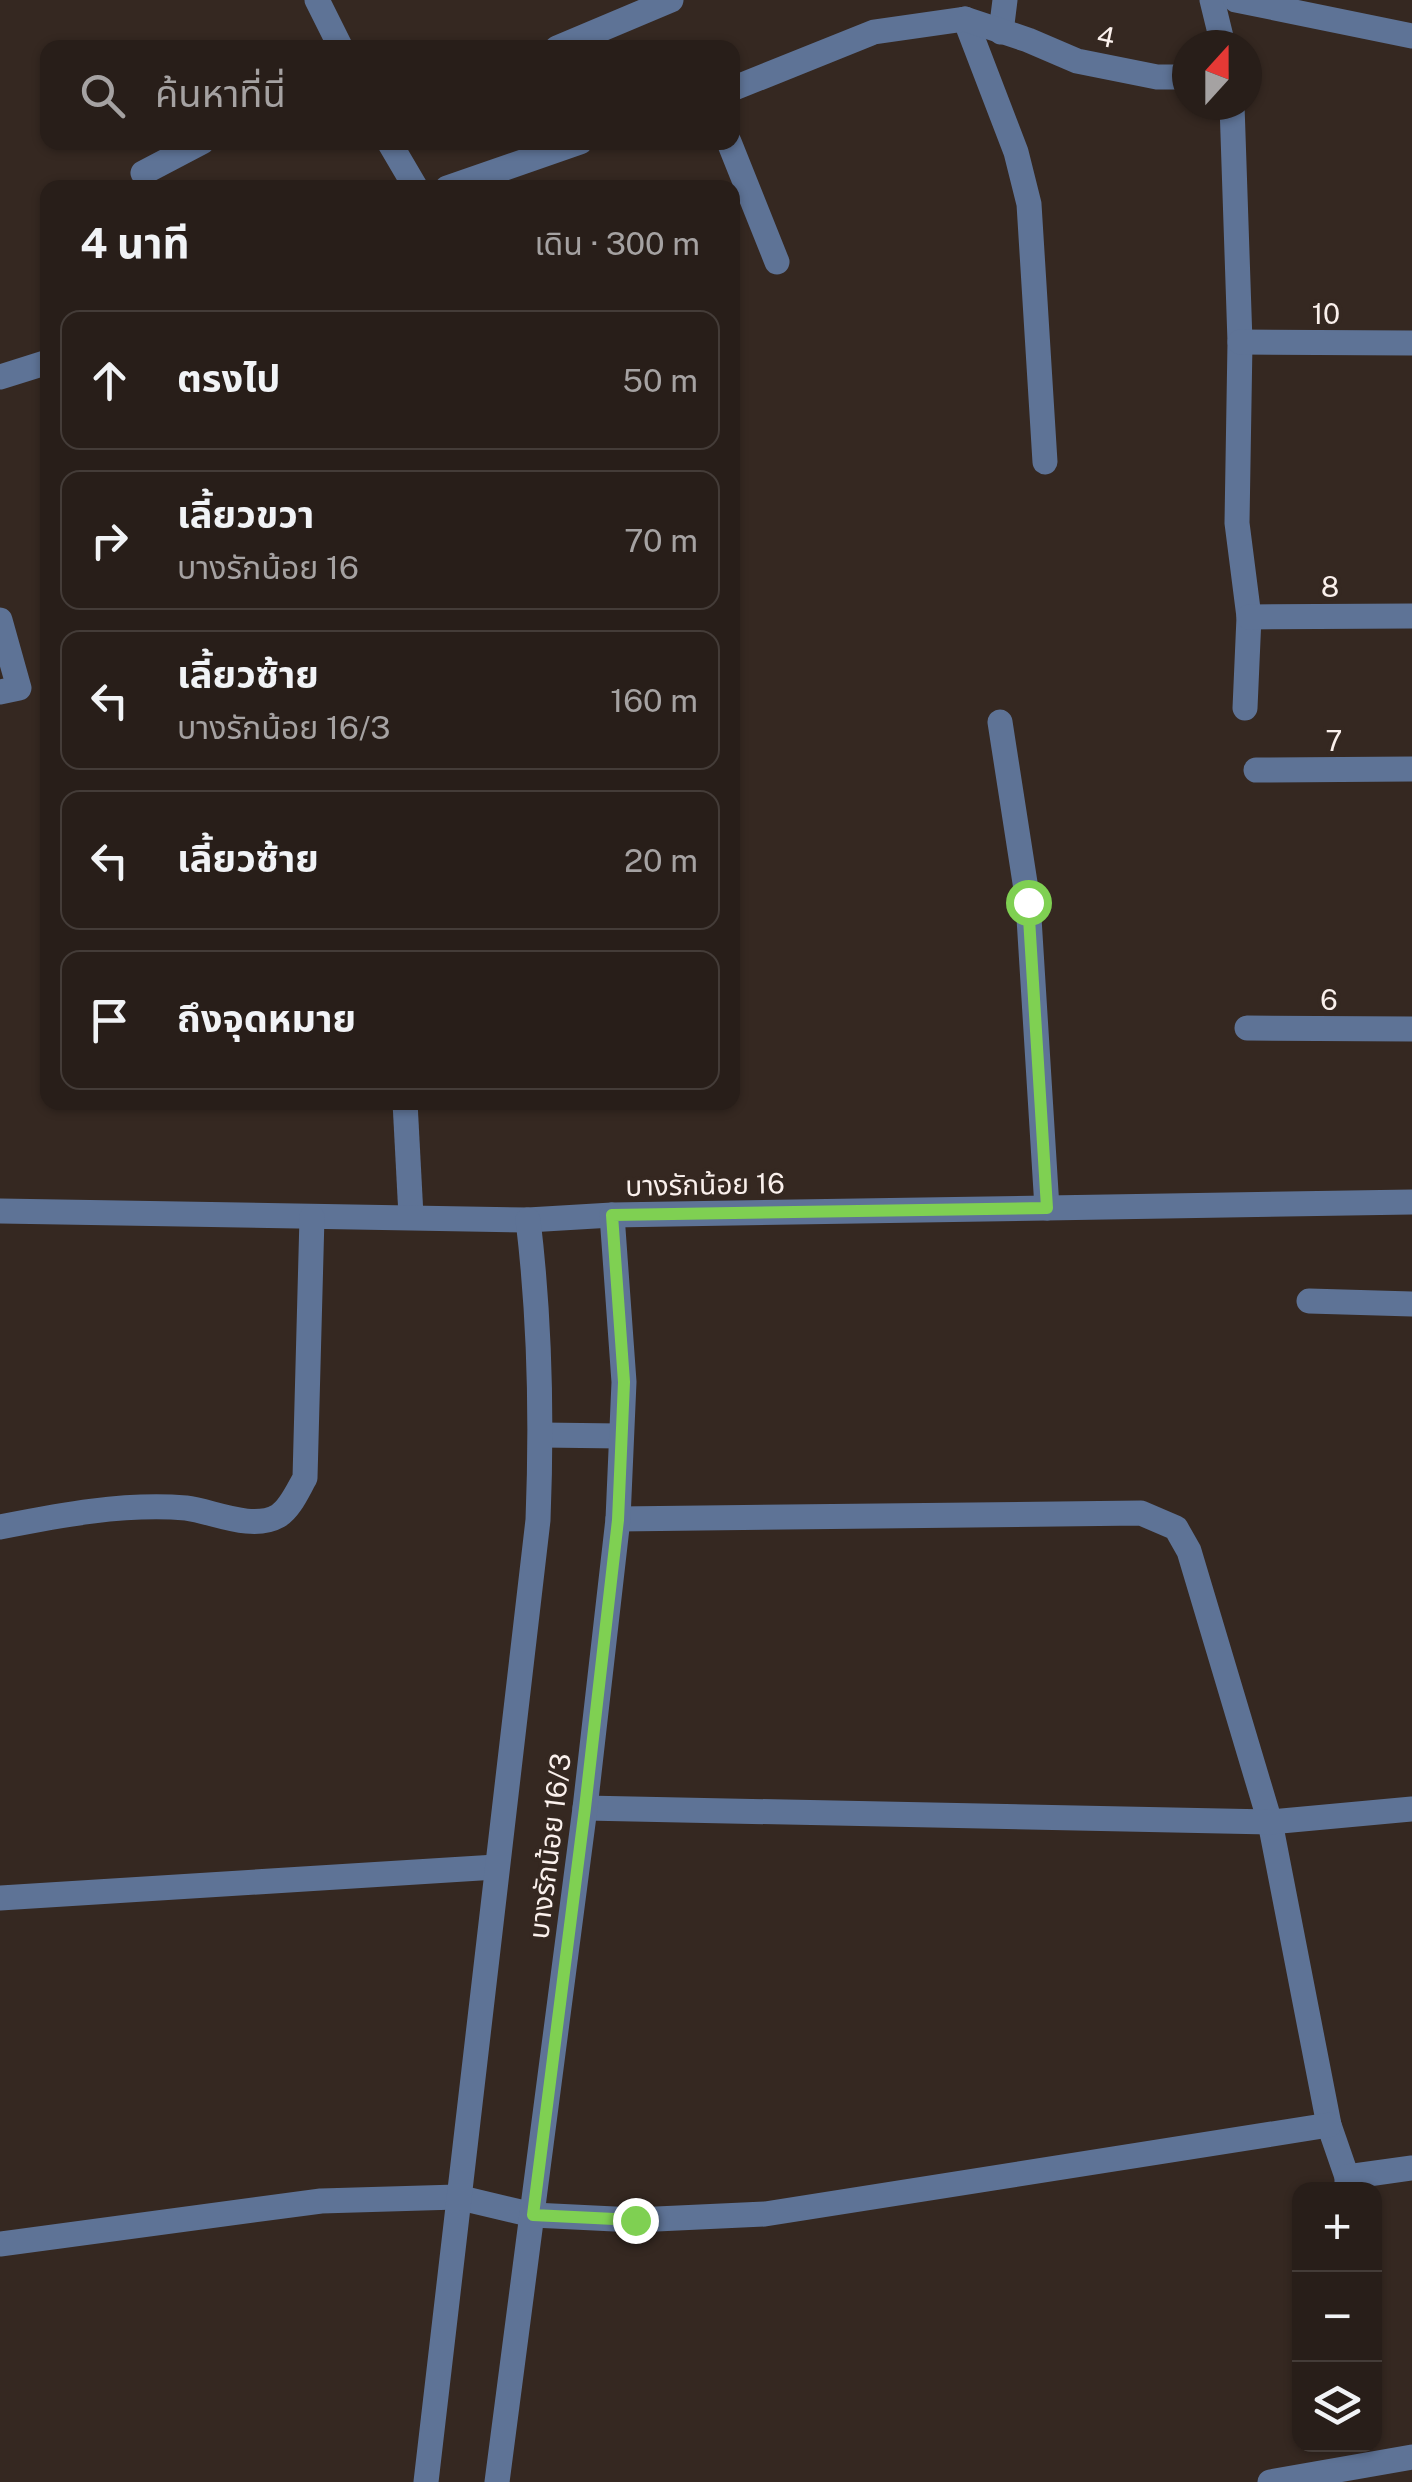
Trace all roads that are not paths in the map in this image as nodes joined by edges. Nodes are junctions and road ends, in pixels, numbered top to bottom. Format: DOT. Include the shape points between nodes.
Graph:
graph roads {
  1 [pos="317,0"];
  2 [pos="671,0"];
  3 [pos="1005,0"];
  4 [pos="1212,0"];
  5 [pos="1236,0"];
  6 [pos="965,19"];
  7 [pos="1219,30"];
  8 [pos="1001,32"];
  9 [pos="1412,36"];
  10 [pos="336,40"];
  11 [pos="576,40"];
  12 [pos="1172,77"];
  13 [pos="740,87"];
  14 [pos="1233,120"];
  15 [pos="187,150"];
  16 [pos="395,150"];
  17 [pos="557,150"];
  18 [pos="732,150"];
  19 [pos="142,173"];
  20 [pos="411,180"];
  21 [pos="470,180"];
  22 [pos="777,262"];
  23 [pos="1240,342"];
  24 [pos="1412,343"];
  25 [pos="40,364"];
  26 [pos="0,377"];
  27 [pos="1045,462"];
  28 [pos="1412,616"];
  29 [pos="1249,617"];
  30 [pos="0,620"];
  31 [pos="0,692"];
  32 [pos="1246,708"];
  33 [pos="1000,722"];
  34 [pos="1412,769"];
  35 [pos="1256,770"];
  36 [pos="1246,1028"];
  37 [pos="1412,1029"];
  38 [pos="405,1110"];
  39 [pos="1412,1202"];
  40 [pos="1047,1208"];
  41 [pos="0,1211"];
  42 [pos="612,1215"];
  43 [pos="412,1216"];
  44 [pos="312,1218"];
  45 [pos="528,1220"];
  46 [pos="1309,1301"];
  47 [pos="1412,1304"];
  48 [pos="542,1436"];
  49 [pos="620,1436"];
  50 [pos="618,1520"];
  51 [pos="0,1527"];
  52 [pos="585,1808"];
  53 [pos="1412,1809"];
  54 [pos="1270,1822"];
  55 [pos="496,1867"];
  56 [pos="0,1898"];
  57 [pos="1328,2124"];
  58 [pos="1412,2168"];
  59 [pos="1347,2182"];
  60 [pos="1351,2182"];
  61 [pos="457,2197"];
  62 [pos="533,2215"];
  63 [pos="0,2244"];
  64 [pos="1412,2457"];
  65 [pos="1355,2464"];
  66 [pos="426,2482"];
  67 [pos="497,2482"];
  68 [pos="1270,2482"];
  1 -- 10 [label="street"];
  2 -- 11 [label="street"];
  3 -- 8 [label="street"];
  4 -- 7 [label="street"];
  5 -- 9 [label="street"];
  6 -- 8 [label="street, 4"];
  6 -- 13 [label="street, 4" via="874,32"];
  6 -- 27 [label="street" via="1029,204"];
  8 -- 12 [label="street, 4" via="1078,61"];
  14 -- 23 [label="street"];
  15 -- 19 [label="street"];
  16 -- 20 [label="street"];
  17 -- 21 [label="street"];
  18 -- 22 [label="street"];
  23 -- 24 [label="street, 10"];
  23 -- 29 [label="street" via="1237,523"];
  25 -- 26 [label="street"];
  28 -- 29 [label="street, 8"];
  29 -- 32 [label="street"];
  30 -- 31 [label="street" via="19,688"];
  33 -- 40 [label="street" via="1028,902"];
  34 -- 35 [label="street, 7"];
  36 -- 37 [label="street, 6"];
  38 -- 43 [label="street"];
  39 -- 40 [label="street, บางรักน้อย 16"];
  40 -- 42 [label="street, บางรักน้อย 16"];
  41 -- 44 [label="street, บางรักน้อย 16"];
  42 -- 45 [label="street, บางรักน้อย 16"];
  42 -- 49 [label="street, บางรักน้อย 16/3" via="624,1382"];
  43 -- 44 [label="street, บางรักน้อย 16"];
  43 -- 45 [label="street, บางรักน้อย 16"];
  44 -- 51 [label="street" via="304,1478 278,1516 257,1520 148,1507"];
  45 -- 48 [label="street"];
  46 -- 47 [label="street"];
  48 -- 49 [label="street"];
  48 -- 55 [label="street"];
  49 -- 50 [label="street, บางรักน้อย 16/3"];
  50 -- 52 [label="street, บางรักน้อย 16/3"];
  50 -- 54 [label="street" via="1141,1513 1176,1528 1190,1550"];
  52 -- 54 [label="street"];
  52 -- 62 [label="street, บางรักน้อย 16/3"];
  53 -- 54 [label="street"];
  54 -- 57 [label="street"];
  55 -- 56 [label="street"];
  55 -- 61 [label="street"];
  57 -- 59 [label="street"];
  57 -- 62 [label="street" via="765,2214 635,2220"];
  58 -- 60 [label="street"];
  61 -- 62 [label="street"];
  61 -- 63 [label="street" via="321,2200"];
  61 -- 66 [label="street"];
  62 -- 67 [label="street, บางรักน้อย 16/3"];
  64 -- 65 [label="street"];
  65 -- 68 [label="street"];
}
